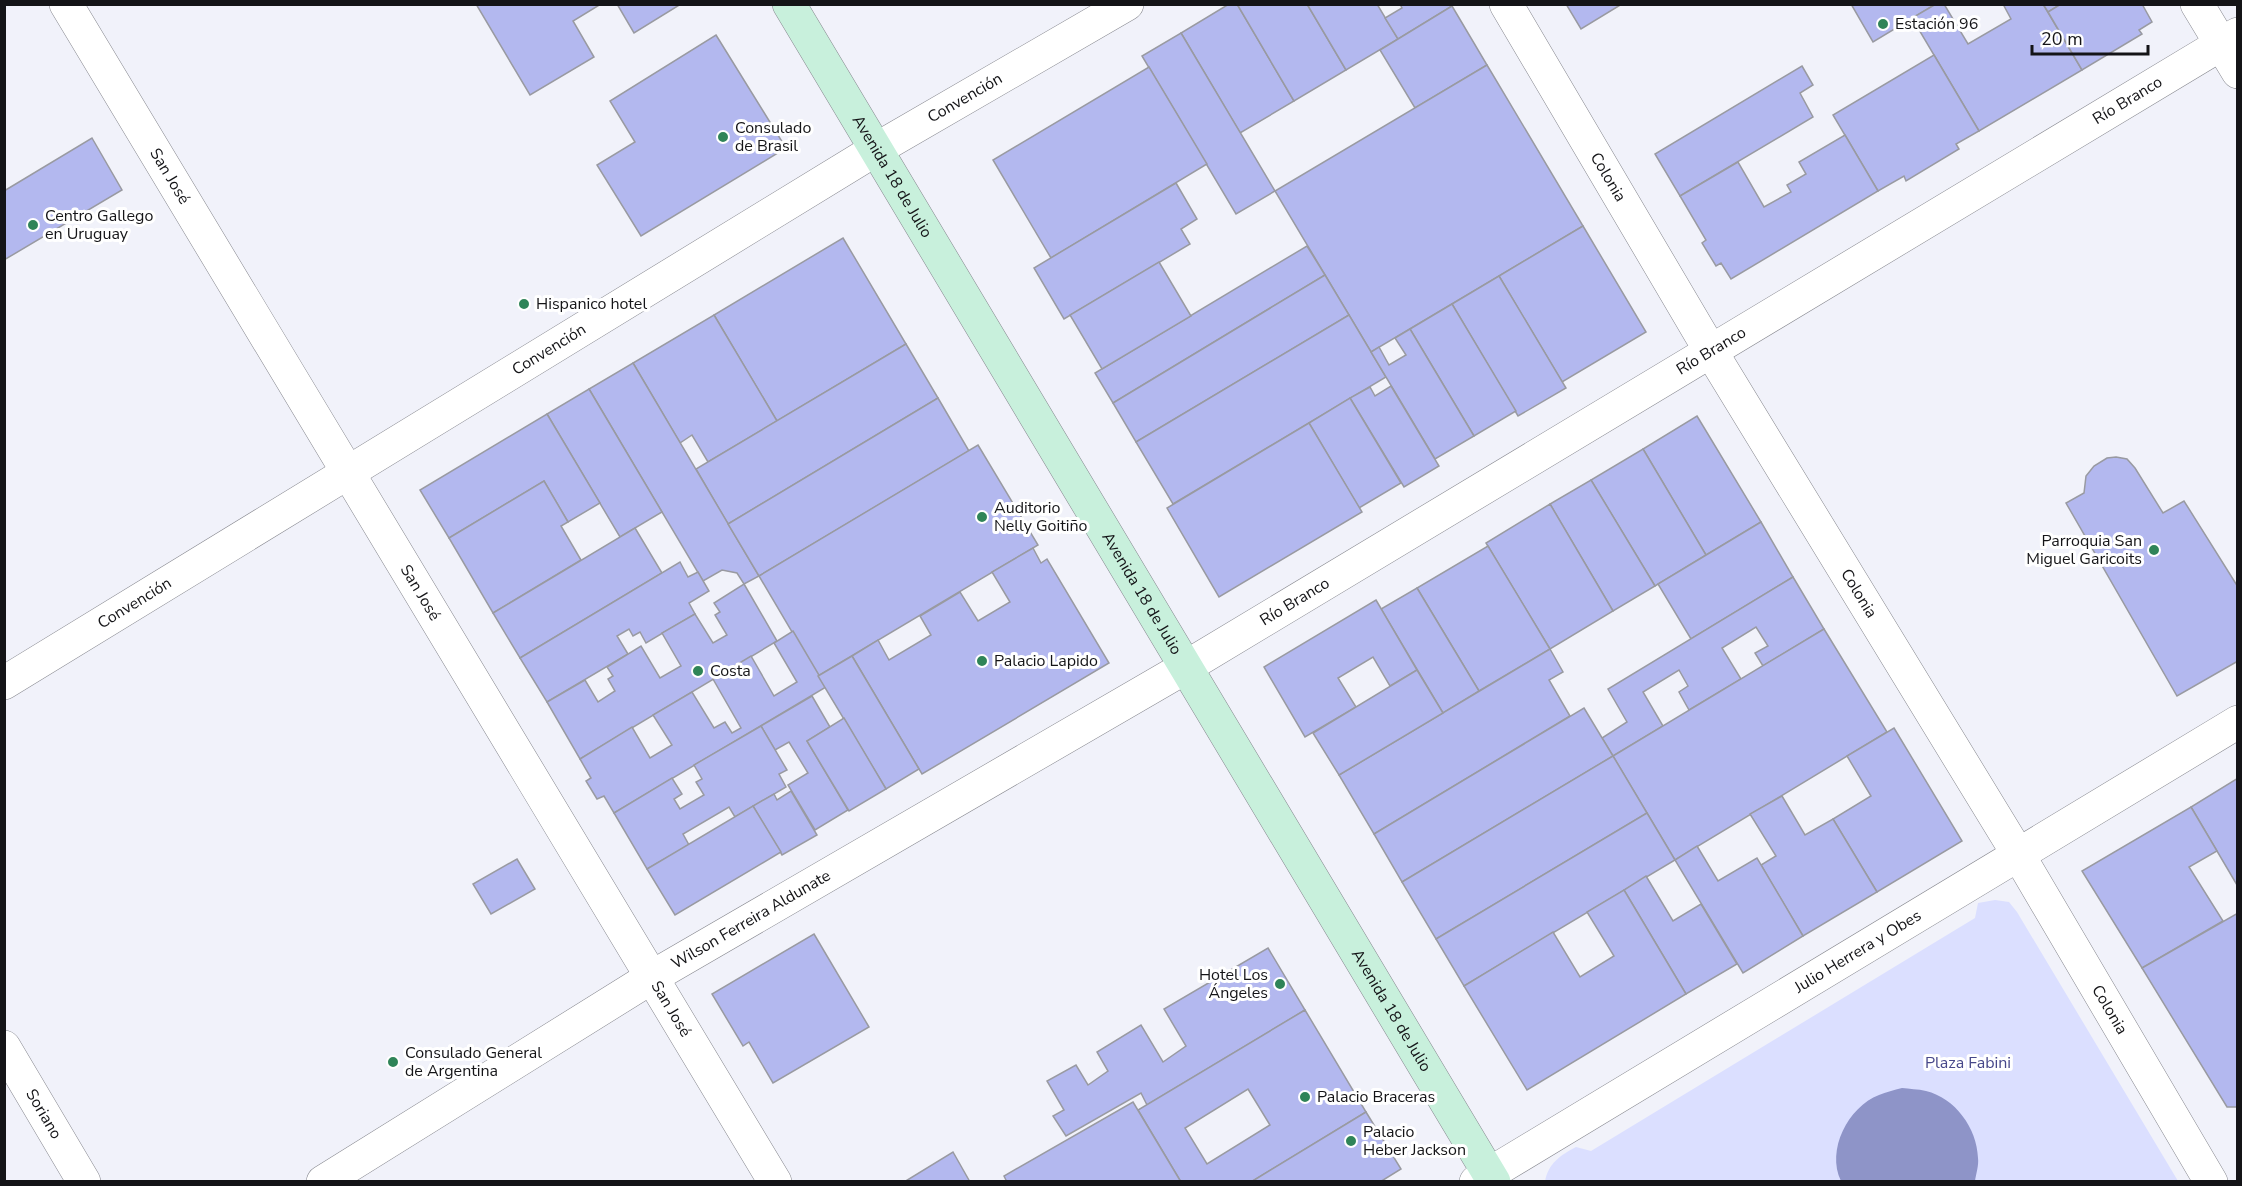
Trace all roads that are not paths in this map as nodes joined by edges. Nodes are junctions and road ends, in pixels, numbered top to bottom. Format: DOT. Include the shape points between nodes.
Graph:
graph roads {
  1 [pos="66,4"];
  2 [pos="789,4"];
  3 [pos="1127,4"];
  4 [pos="1506,4"];
  5 [pos="2197,4"];
  6 [pos="2229,39"];
  7 [pos="2238,72"];
  8 [pos="875,150"];
  9 [pos="1710,350"];
  10 [pos="350,474"];
  11 [pos="1186,667"];
  12 [pos="4,683"];
  13 [pos="2238,722"];
  14 [pos="2018,854"];
  15 [pos="652,977"];
  16 [pos="4,1047"];
  17 [pos="1486,1179"];
  18 [pos="84,1182"];
  19 [pos="323,1182"];
  20 [pos="775,1182"];
  21 [pos="2211,1182"];
  1 -- 10 [label="street, San José"];
  2 -- 8 [label="main road, Avenida 18 de Julio"];
  3 -- 8 [label="street, Convención"];
  4 -- 9 [label="street, Colonia"];
  5 -- 6 [label="street"];
  6 -- 7 [label="street"];
  6 -- 9 [label="street, Río Branco"];
  8 -- 10 [label="street, Convención"];
  8 -- 11 [label="main road, Avenida 18 de Julio"];
  9 -- 11 [label="street, Río Branco"];
  9 -- 14 [label="street, Colonia"];
  10 -- 12 [label="street, Convención"];
  10 -- 15 [label="street, San José"];
  11 -- 15 [label="street, Wilson Ferreira Aldunate"];
  11 -- 17 [label="main road, Avenida 18 de Julio"];
  13 -- 14 [label="street, Julio Herrera y Obes"];
  14 -- 17 [label="street, Julio Herrera y Obes"];
  14 -- 21 [label="street, Colonia"];
  15 -- 19 [label="street, Wilson Ferreira Aldunate"];
  15 -- 20 [label="street, San José"];
  16 -- 18 [label="street, Soriano"];
}
